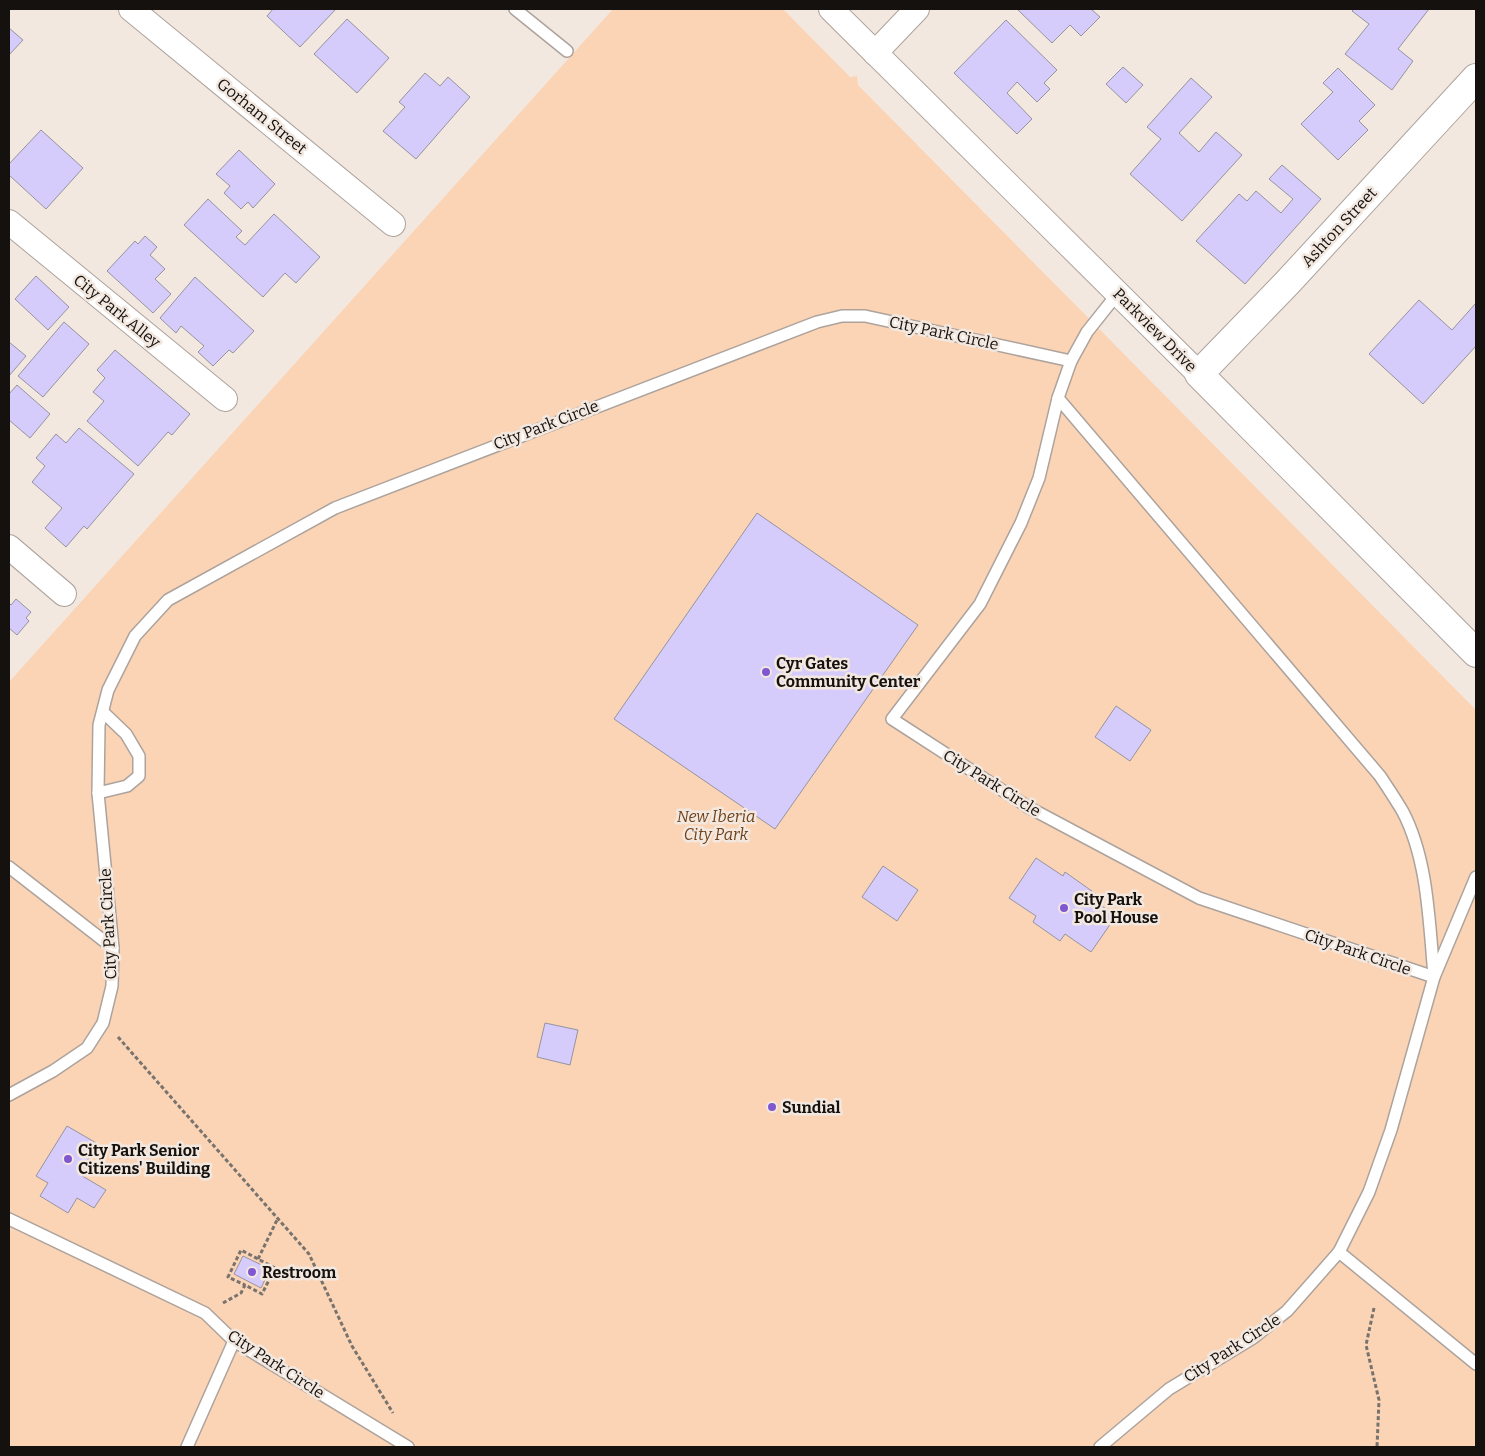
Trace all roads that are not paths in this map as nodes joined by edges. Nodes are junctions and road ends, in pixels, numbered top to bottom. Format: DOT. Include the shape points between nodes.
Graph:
graph roads {
  1 [pos="131,9"];
  2 [pos="515,9"];
  3 [pos="831,9"];
  4 [pos="917,9"];
  5 [pos="567,51"];
  6 [pos="876,53"];
  7 [pos="1476,78"];
  8 [pos="9,222"];
  9 [pos="393,224"];
  10 [pos="1118,293"];
  11 [pos="1071,361"];
  12 [pos="1199,374"];
  13 [pos="1058,398"];
  14 [pos="225,400"];
  15 [pos="9,547"];
  16 [pos="64,594"];
  17 [pos="1476,653"];
  18 [pos="103,712"];
  19 [pos="98,793"];
  20 [pos="9,867"];
  21 [pos="1476,877"];
  22 [pos="113,948"];
  23 [pos="1434,977"];
  24 [pos="9,1095"];
  25 [pos="9,1219"];
  26 [pos="1339,1252"];
  27 [pos="234,1341"];
  28 [pos="1476,1364"];
  29 [pos="188,1447"];
  30 [pos="408,1447"];
  31 [pos="1100,1447"];
  1 -- 9 [label="street, Gorham Street"];
  2 -- 5 [label="lane"];
  3 -- 6 [label="street, Parkview Drive"];
  4 -- 6 [label="street"];
  6 -- 10 [label="street, Parkview Drive"];
  7 -- 12 [label="main road, Ashton Street"];
  8 -- 14 [label="street, City Park Alley"];
  10 -- 11 [label="lane, City Park Circle" via="1087,332"];
  10 -- 12 [label="street, Parkview Drive"];
  11 -- 13 [label="lane, City Park Circle"];
  11 -- 18 [label="lane, City Park Circle" via="865,316 842,316 784,334 335,508 168,600 135,636 108,690"];
  12 -- 17 [label="main road, Parkview Drive"];
  13 -- 23 [label="lane, City Park Circle" via="1380,776 1404,813 1419,858"];
  13 -- 23 [label="lane, City Park Circle" via="1038,478 1021,523 980,604 892,720 1028,807 1199,898"];
  15 -- 16 [label="street"];
  18 -- 19 [label="lane, City Park Circle" via="99,725"];
  18 -- 19 [label="lane" via="126,734 139,756 139,776 127,786"];
  19 -- 22 [label="lane, City Park Circle"];
  20 -- 22 [label="lane"];
  21 -- 23 [label="lane, City Park Circle"];
  22 -- 24 [label="lane, City Park Circle" via="112,986 104,1023 87,1048"];
  23 -- 26 [label="lane, City Park Circle" via="1391,1130 1369,1192"];
  25 -- 27 [label="lane, City Park Circle" via="172,1295 205,1313"];
  26 -- 28 [label="lane"];
  26 -- 31 [label="lane, City Park Circle" via="1287,1311 1253,1338 1169,1389"];
  27 -- 29 [label="lane"];
  27 -- 30 [label="lane, City Park Circle"];
}
